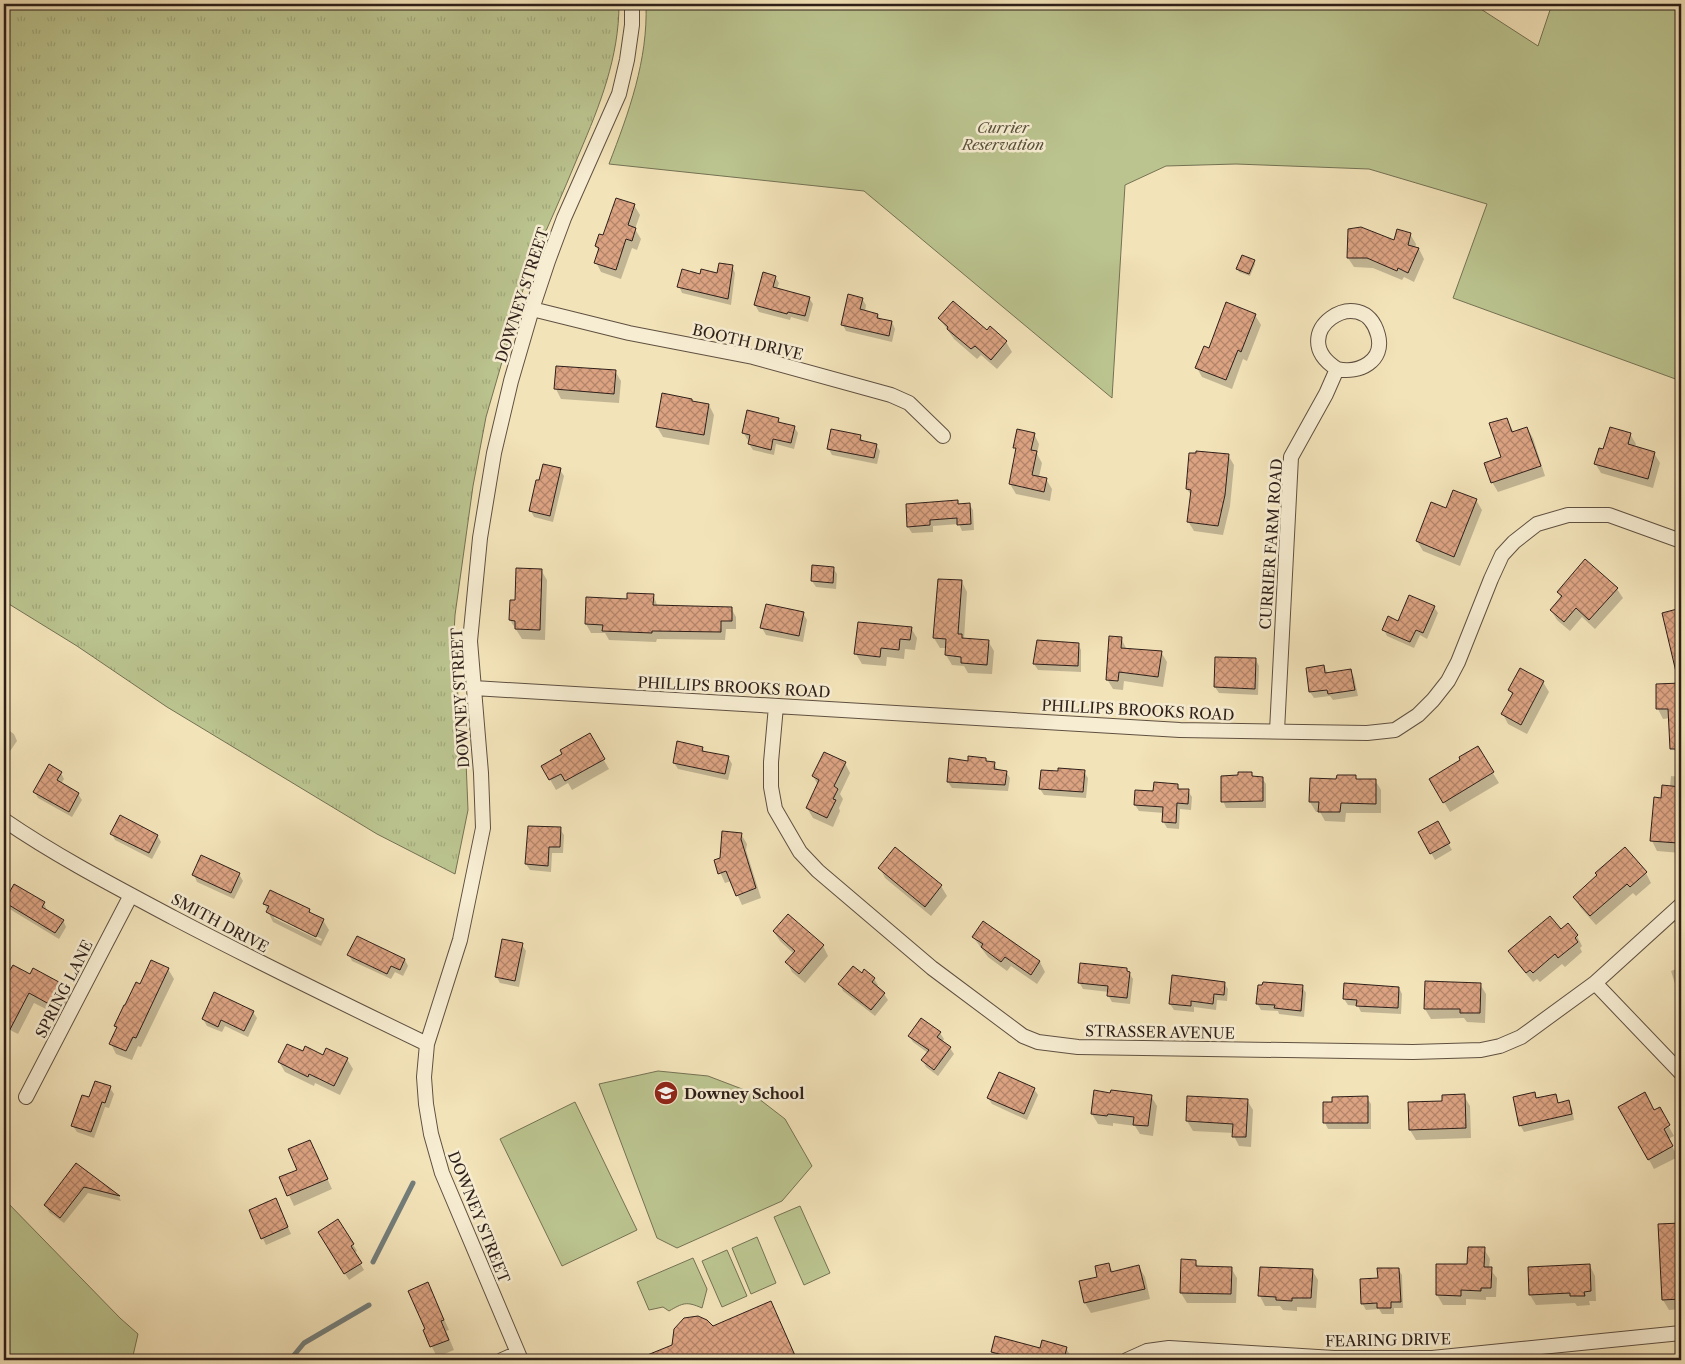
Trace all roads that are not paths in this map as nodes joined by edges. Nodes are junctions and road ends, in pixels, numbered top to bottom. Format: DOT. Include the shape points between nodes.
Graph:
graph roads {
  1 [pos="632,4"];
  2 [pos="532,309"];
  3 [pos="1337,369"];
  4 [pos="943,436"];
  5 [pos="1681,541"];
  6 [pos="474,688"];
  7 [pos="776,706"];
  8 [pos="1277,731"];
  9 [pos="4,820"];
  10 [pos="131,895"];
  11 [pos="1681,905"];
  12 [pos="1595,983"];
  13 [pos="427,1044"];
  14 [pos="1681,1073"];
  15 [pos="26,1098"];
  16 [pos="1681,1333"];
  17 [pos="519,1356"];
  18 [pos="1408,1359"];
  19 [pos="502,1360"];
  20 [pos="1127,1360"];
  1 -- 2 [label="street, DOWNEY STREET" via="627,60 619,94 564,218"];
  2 -- 4 [label="street, BOOTH DRIVE" via="753,358 891,394 908,403"];
  2 -- 6 [label="street, DOWNEY STREET" via="494,453 480,538 470,641"];
  3 -- 3 [label="street" via="1357,370 1374,358 1379,337 1376,328 1362,314 1353,311 1334,314 1321,328 1318,346 1328,364"];
  3 -- 8 [label="street, CURRIER FARM ROAD" via="1291,457"];
  5 -- 8 [label="street, PHILLIPS BROOKS ROAD" via="1609,515 1568,515 1537,524 1502,555 1452,675 1418,716 1395,730 1367,734"];
  6 -- 7 [label="street, PHILLIPS BROOKS ROAD"];
  6 -- 13 [label="street, DOWNEY STREET" via="484,828 460,940"];
  7 -- 8 [label="street, PHILLIPS BROOKS ROAD" via="1180,730"];
  7 -- 12 [label="street, STRASSER AVENUE" via="771,787 775,809 800,852 932,968 1023,1036 1038,1042 1078,1047 1413,1052 1481,1050 1520,1037"];
  9 -- 10 [label="street, SMITH DRIVE" via="39,844"];
  10 -- 13 [label="street, SMITH DRIVE"];
  10 -- 15 [label="street, SPRING LANE"];
  11 -- 12 [label="street"];
  12 -- 14 [label="street"];
  13 -- 17 [label="street, DOWNEY STREET" via="426,1104 442,1173"];
  16 -- 18 [label="street, FEARING DRIVE"];
  17 -- 19 [label="street"];
  18 -- 20 [label="street, FEARING DRIVE" via="1169,1348 1147,1351"];
}
